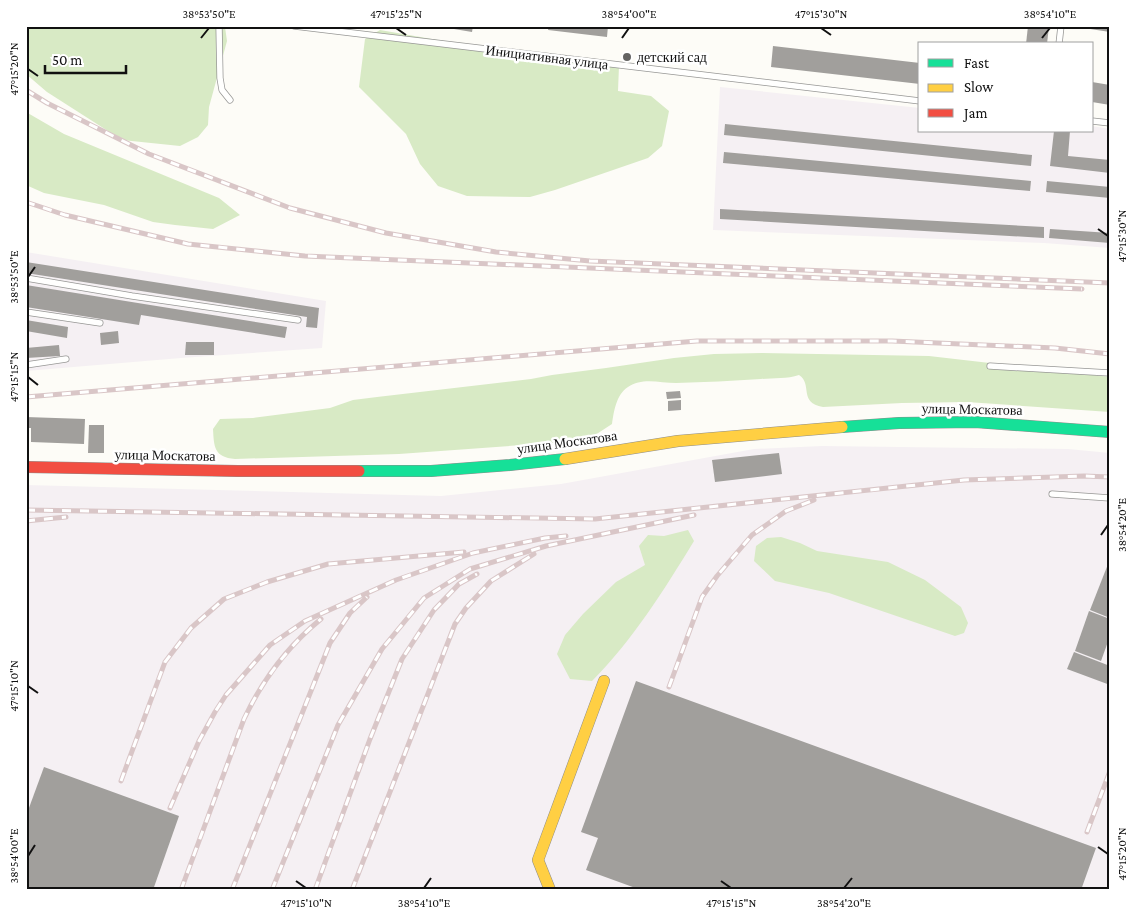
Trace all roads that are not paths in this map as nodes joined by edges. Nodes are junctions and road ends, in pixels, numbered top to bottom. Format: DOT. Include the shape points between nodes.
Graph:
graph roads {
  1 [pos="219,26"];
  2 [pos="294,26"];
  3 [pos="1061,26"];
  4 [pos="1059,42"];
  5 [pos="230,100"];
  6 [pos="918,101"];
  7 [pos="1094,121"];
  8 [pos="1110,124"];
  9 [pos="26,278"];
  10 [pos="26,312"];
  11 [pos="298,320"];
  12 [pos="100,323"];
  13 [pos="66,360"];
  14 [pos="26,365"];
  15 [pos="990,366"];
  16 [pos="1110,373"];
  17 [pos="1110,432"];
  18 [pos="26,467"];
  19 [pos="1052,494"];
  20 [pos="1110,498"];
  21 [pos="604,681"];
  22 [pos="550,890"];
  1 -- 5 [label="lane" via="220,78 222,90"];
  2 -- 6 [label="lane, Инициативная улица"];
  3 -- 4 [label="lane"];
  7 -- 8 [label="lane"];
  9 -- 11 [label="lane"];
  10 -- 12 [label="lane"];
  13 -- 14 [label="lane"];
  15 -- 16 [label="lane"];
  17 -- 18 [label="main road, улица Москатова" via="975,422 899,424 727,436 588,456 431,471"];
  19 -- 20 [label="lane"];
  21 -- 22 [label="main road" via="538,860"];
}
